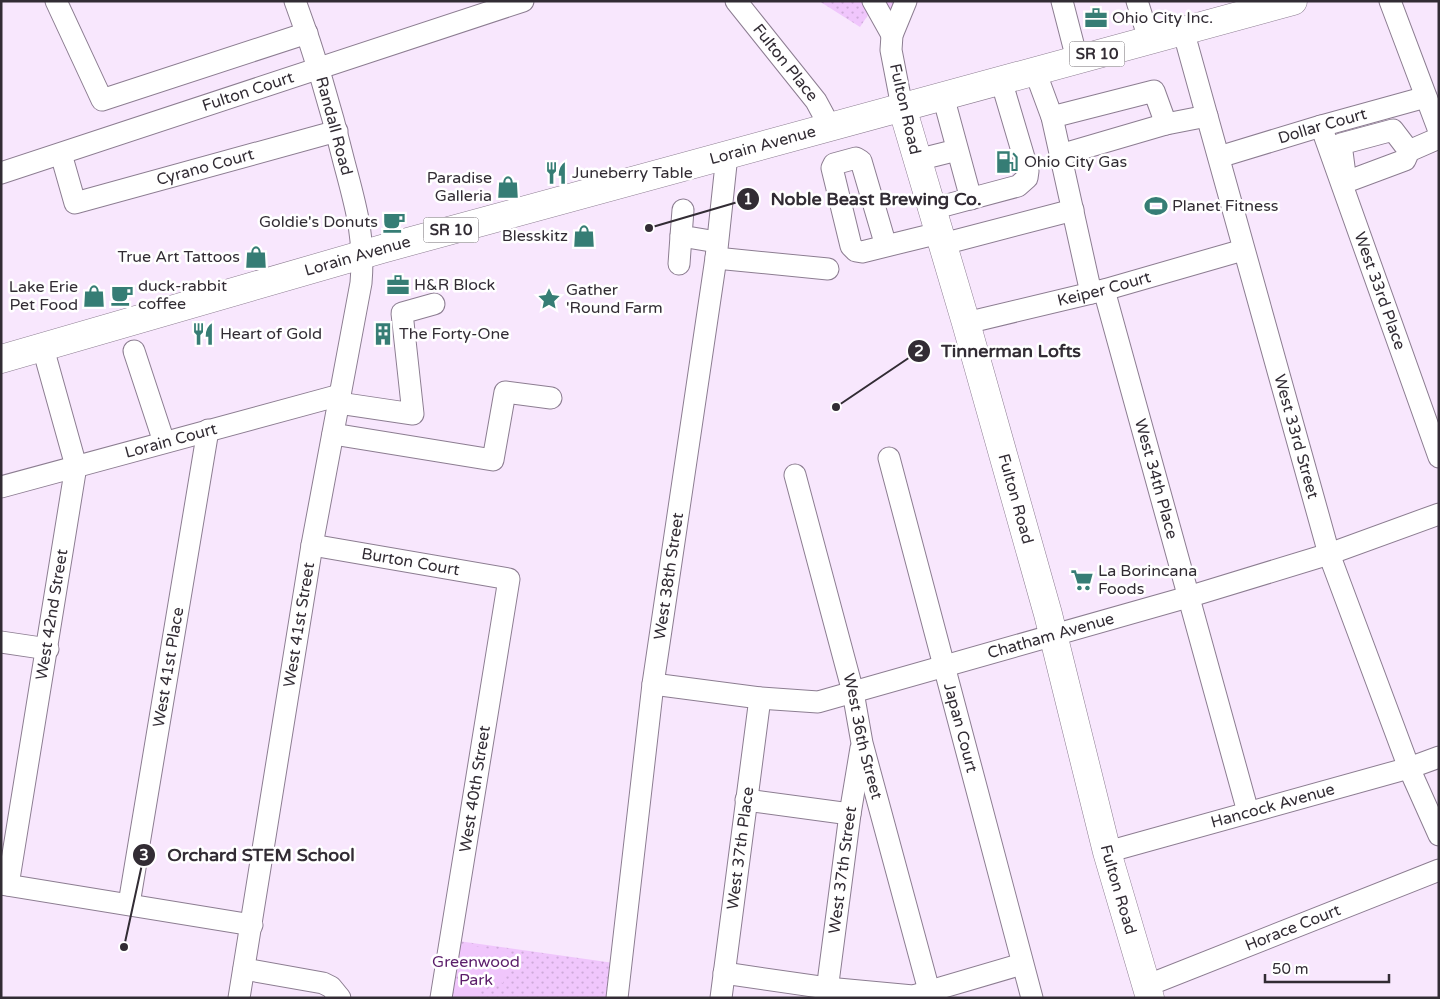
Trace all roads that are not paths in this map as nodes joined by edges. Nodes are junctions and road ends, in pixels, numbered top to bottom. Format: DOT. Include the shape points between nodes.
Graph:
graph roads {
  1 [pos="56,1"];
  2 [pos="295,1"];
  3 [pos="523,1"];
  4 [pos="736,1"];
  5 [pos="906,1"];
  6 [pos="1062,1"];
  7 [pos="1137,1"];
  8 [pos="1293,1"];
  9 [pos="1390,1"];
  10 [pos="874,3"];
  11 [pos="1183,30"];
  12 [pos="307,33"];
  13 [pos="892,35"];
  14 [pos="1149,39"];
  15 [pos="1077,59"];
  16 [pos="318,68"];
  17 [pos="1035,71"];
  18 [pos="1002,80"];
  19 [pos="943,96"];
  20 [pos="902,107"];
  21 [pos="1434,113"];
  22 [pos="1207,116"];
  23 [pos="1052,117"];
  24 [pos="1166,124"];
  25 [pos="1321,126"];
  26 [pos="830,127"];
  27 [pos="337,131"];
  28 [pos="1439,138"];
  29 [pos="957,150"];
  30 [pos="1409,151"];
  31 [pos="61,154"];
  32 [pos="727,155"];
  33 [pos="1060,155"];
  34 [pos="1218,157"];
  35 [pos="917,160"];
  36 [pos="1,174"];
  37 [pos="971,199"];
  38 [pos="683,210"];
  39 [pos="1073,210"];
  40 [pos="938,229"];
  41 [pos="681,236"];
  42 [pos="886,246"];
  43 [pos="717,250"];
  44 [pos="1242,250"];
  45 [pos="364,254"];
  46 [pos="679,264"];
  47 [pos="828,270"];
  48 [pos="1098,291"];
  49 [pos="434,304"];
  50 [pos="966,323"];
  51 [pos="43,348"];
  52 [pos="134,351"];
  53 [pos="1,359"];
  54 [pos="551,398"];
  55 [pos="339,399"];
  56 [pos="208,430"];
  57 [pos="333,434"];
  58 [pos="164,442"];
  59 [pos="1439,457"];
  60 [pos="889,458"];
  61 [pos="76,466"];
  62 [pos="795,475"];
  63 [pos="1,487"];
  64 [pos="1439,514"];
  65 [pos="312,545"];
  66 [pos="1329,554"];
  67 [pos="508,579"];
  68 [pos="1188,597"];
  69 [pos="1054,636"];
  70 [pos="1,642"];
  71 [pos="48,649"];
  72 [pos="944,667"];
  73 [pos="653,684"];
  74 [pos="853,692"];
  75 [pos="760,698"];
  76 [pos="862,743"];
  77 [pos="1439,757"];
  78 [pos="1409,768"];
  79 [pos="746,800"];
  80 [pos="1248,812"];
  81 [pos="850,814"];
  82 [pos="1439,834"];
  83 [pos="1107,852"];
  84 [pos="1439,870"];
  85 [pos="5,884"];
  86 [pos="129,904"];
  87 [pos="252,925"];
  88 [pos="1022,964"];
  89 [pos="244,969"];
  90 [pos="724,972"];
  91 [pos="1148,992"];
  92 [pos="826,993"];
  93 [pos="931,995"];
  94 [pos="239,998"];
  95 [pos="340,998"];
  96 [pos="441,998"];
  97 [pos="617,998"];
  98 [pos="721,998"];
  99 [pos="1032,998"];
  1 -- 12 [label="street" via="102,100"];
  2 -- 12 [label="street, Randall Road"];
  3 -- 16 [label="street, Fulton Court"];
  4 -- 26 [label="street, Fulton Place" via="816,101"];
  5 -- 13 [label="street, Fulton Road"];
  6 -- 15 [label="street"];
  7 -- 14 [label="street"];
  8 -- 11 [label="main road, Lorain Avenue / SR 10"];
  9 -- 21 [label="street"];
  10 -- 13 [label="street"];
  11 -- 14 [label="main road, Lorain Avenue / SR 10"];
  11 -- 22 [label="street, West 33rd Street"];
  12 -- 16 [label="street, Randall Road"];
  13 -- 20 [label="street, Fulton Road"];
  14 -- 15 [label="main road, Lorain Avenue / SR 10"];
  15 -- 17 [label="main road, Lorain Avenue / SR 10"];
  16 -- 27 [label="street, Randall Road"];
  16 -- 31 [label="street, Fulton Court"];
  17 -- 18 [label="main road, Lorain Avenue / SR 10"];
  17 -- 23 [label="street, West 34th Place"];
  18 -- 19 [label="main road, Lorain Avenue / SR 10"];
  18 -- 37 [label="street" via="1028,171 1027,178 1018,186"];
  19 -- 20 [label="main road, Lorain Avenue / SR 10"];
  19 -- 29 [label="street"];
  20 -- 26 [label="main road, Lorain Avenue / SR 10"];
  20 -- 35 [label="main road, Fulton Road"];
  21 -- 25 [label="street, Dollar Court"];
  22 -- 24 [label="street"];
  22 -- 34 [label="street, West 33rd Street"];
  23 -- 24 [label="street" via="1154,91"];
  23 -- 33 [label="street, West 34th Place"];
  24 -- 33 [label="street"];
  25 -- 34 [label="street, Dollar Court"];
  25 -- 59 [label="street, West 33rd Place"];
  26 -- 32 [label="main road, Lorain Avenue / SR 10"];
  27 -- 31 [label="street, Cyrano Court" via="74,203"];
  27 -- 45 [label="street, Randall Road" via="362,233"];
  28 -- 30 [label="street"];
  29 -- 35 [label="street"];
  29 -- 37 [label="street"];
  31 -- 36 [label="street, Fulton Court"];
  32 -- 43 [label="street, West 38th Street"];
  32 -- 45 [label="main road, Lorain Avenue / SR 10"];
  33 -- 39 [label="street, West 34th Place"];
  34 -- 44 [label="street, West 33rd Street"];
  35 -- 40 [label="main road, Fulton Road"];
  37 -- 40 [label="street"];
  38 -- 41 [label="street"];
  39 -- 40 [label="street"];
  39 -- 48 [label="street, West 34th Place"];
  40 -- 42 [label="street"];
  40 -- 50 [label="main road, Fulton Road"];
  41 -- 43 [label="street"];
  41 -- 46 [label="street"];
  43 -- 47 [label="street"];
  43 -- 73 [label="street, West 38th Street"];
  44 -- 48 [label="street, Keiper Court"];
  44 -- 66 [label="street, West 33rd Street"];
  45 -- 51 [label="main road, Lorain Avenue / SR 10"];
  45 -- 55 [label="street, West 41st Street"];
  48 -- 50 [label="street, Keiper Court"];
  48 -- 68 [label="street, West 34th Place"];
  49 -- 55 [label="street" via="402,313 413,414"];
  50 -- 69 [label="main road, Fulton Road"];
  51 -- 53 [label="main road, Lorain Avenue / SR 10"];
  51 -- 61 [label="street, West 42nd Street"];
  52 -- 58 [label="street"];
  54 -- 57 [label="street" via="505,392 493,460"];
  55 -- 56 [label="street, Lorain Court"];
  55 -- 57 [label="street, West 41st Street"];
  56 -- 58 [label="street, Lorain Court"];
  56 -- 86 [label="street, West 41st Place"];
  57 -- 65 [label="street, West 41st Street"];
  58 -- 61 [label="street, Lorain Court"];
  60 -- 72 [label="street, Japan Court"];
  61 -- 63 [label="street, Lorain Court"];
  61 -- 71 [label="street, West 42nd Street"];
  62 -- 74 [label="street, West 36th Street"];
  64 -- 66 [label="street, Chatham Avenue"];
  65 -- 67 [label="street, Burton Court"];
  65 -- 87 [label="street, West 41st Street"];
  66 -- 68 [label="street, Chatham Avenue"];
  66 -- 78 [label="street, West 33rd Street"];
  67 -- 96 [label="street, West 40th Street"];
  68 -- 69 [label="street, Chatham Avenue"];
  68 -- 80 [label="street, West 34th Place"];
  69 -- 72 [label="street, Chatham Avenue"];
  69 -- 83 [label="main road, Fulton Road"];
  70 -- 71 [label="street"];
  71 -- 85 [label="street, West 42nd Street"];
  72 -- 74 [label="street, Chatham Avenue"];
  72 -- 88 [label="street, Japan Court"];
  73 -- 75 [label="street, Chatham Avenue"];
  73 -- 97 [label="street, West 38th Street"];
  74 -- 75 [label="street, Chatham Avenue" via="818,702"];
  74 -- 76 [label="street, West 36th Street"];
  75 -- 79 [label="street, West 37th Place"];
  76 -- 81 [label="street, West 37th Street"];
  76 -- 93 [label="street, West 36th Street"];
  77 -- 78 [label="street, Hancock Avenue"];
  78 -- 80 [label="street, Hancock Avenue"];
  78 -- 82 [label="street, West 33rd Street"];
  79 -- 81 [label="street"];
  79 -- 90 [label="street, West 37th Place"];
  80 -- 83 [label="street, Hancock Avenue"];
  81 -- 92 [label="street, West 37th Street"];
  83 -- 91 [label="main road, Fulton Road"];
  84 -- 91 [label="street, Horace Court"];
  85 -- 86 [label="street"];
  86 -- 87 [label="street"];
  87 -- 89 [label="street, West 41st Street"];
  88 -- 93 [label="street"];
  88 -- 99 [label="street, Japan Court"];
  89 -- 94 [label="street, West 41st Street"];
  89 -- 95 [label="street" via="323,983 332,986"];
  90 -- 92 [label="street"];
  90 -- 98 [label="street, West 37th Place"];
  92 -- 93 [label="street"];
}
